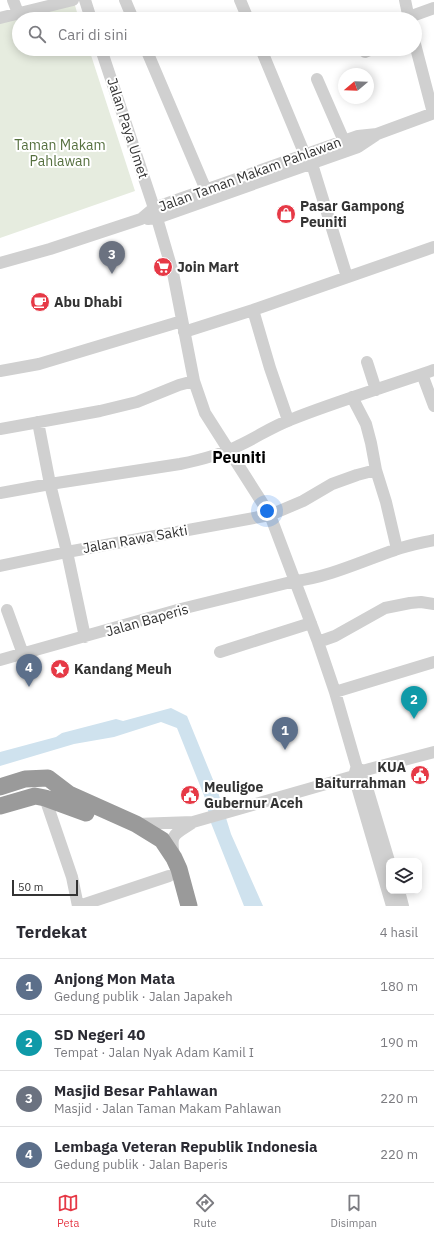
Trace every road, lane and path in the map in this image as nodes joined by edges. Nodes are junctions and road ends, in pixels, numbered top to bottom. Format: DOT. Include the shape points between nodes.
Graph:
graph roads {
  1 [pos="13,0"];
  2 [pos="73,0"];
  3 [pos="85,0"];
  4 [pos="125,0"];
  5 [pos="240,0"];
  6 [pos="405,0"];
  7 [pos="434,8"];
  8 [pos="18,12"];
  9 [pos="22,12"];
  10 [pos="89,12"];
  11 [pos="130,12"];
  12 [pos="245,12"];
  13 [pos="408,12"];
  14 [pos="422,13"];
  15 [pos="12,15"];
  16 [pos="0,18"];
  17 [pos="103,56"];
  18 [pos="149,56"];
  19 [pos="264,56"];
  20 [pos="418,56"];
  21 [pos="317,79"];
  22 [pos="434,113"];
  23 [pos="377,134"];
  24 [pos="344,141"];
  25 [pos="308,160"];
  26 [pos="236,186"];
  27 [pos="206,190"];
  28 [pos="155,213"];
  29 [pos="434,247"];
  30 [pos="0,263"];
  31 [pos="347,277"];
  32 [pos="253,310"];
  33 [pos="183,327"];
  34 [pos="367,362"];
  35 [pos="434,370"];
  36 [pos="0,371"];
  37 [pos="422,374"];
  38 [pos="194,381"];
  39 [pos="376,390"];
  40 [pos="352,398"];
  41 [pos="434,406"];
  42 [pos="288,420"];
  43 [pos="38,422"];
  44 [pos="0,430"];
  45 [pos="228,451"];
  46 [pos="376,470"];
  47 [pos="50,484"];
  48 [pos="0,493"];
  49 [pos="270,515"];
  50 [pos="434,540"];
  51 [pos="397,549"];
  52 [pos="67,552"];
  53 [pos="0,566"];
  54 [pos="295,580"];
  55 [pos="434,604"];
  56 [pos="8,610"];
  57 [pos="311,623"];
  58 [pos="85,637"];
  59 [pos="318,642"];
  60 [pos="220,652"];
  61 [pos="23,654"];
  62 [pos="0,660"];
  63 [pos="434,662"];
  64 [pos="335,692"];
  65 [pos="434,752"];
  66 [pos="358,772"];
  67 [pos="0,787"];
  68 [pos="45,798"];
  69 [pos="0,806"];
  70 [pos="193,822"];
  71 [pos="136,824"];
  72 [pos="163,850"];
  73 [pos="389,858"];
  74 [pos="169,876"];
  75 [pos="400,894"];
  76 [pos="78,906"];
  77 [pos="177,906"];
  78 [pos="189,906"];
  79 [pos="392,906"];
  80 [pos="403,906"];
  1 -- 8 [label="street"];
  2 -- 9 [label="street"];
  3 -- 10 [label="street"];
  4 -- 11 [label="street"];
  5 -- 12 [label="street"];
  6 -- 13 [label="street"];
  7 -- 14 [label="street"];
  15 -- 16 [label="street"];
  17 -- 28 [label="street, Jalan Paya Umet"];
  18 -- 27 [label="street"];
  19 -- 25 [label="street"];
  20 -- 22 [label="street"];
  21 -- 24 [label="street"];
  22 -- 23 [label="street, Jalan Taman Makam Pahlawan"];
  23 -- 24 [label="street, Jalan Taman Makam Pahlawan"];
  23 -- 25 [label="street" via="358,147"];
  24 -- 25 [label="street, Jalan Taman Makam Pahlawan"];
  25 -- 26 [label="street, Jalan Taman Makam Pahlawan"];
  25 -- 31 [label="street"];
  26 -- 27 [label="street, Jalan Taman Makam Pahlawan"];
  26 -- 28 [label="street"];
  27 -- 28 [label="street, Jalan Taman Makam Pahlawan"];
  28 -- 30 [label="street, Jalan Taman Makam Pahlawan" via="50,249"];
  28 -- 33 [label="street, Jalan Paya Umet" via="173,273"];
  29 -- 31 [label="street"];
  31 -- 32 [label="street"];
  32 -- 33 [label="street"];
  32 -- 42 [label="street"];
  33 -- 36 [label="street" via="39,364"];
  33 -- 38 [label="street, Jalan Paya Umet"];
  34 -- 39 [label="street"];
  35 -- 37 [label="street"];
  37 -- 39 [label="street"];
  37 -- 41 [label="street"];
  38 -- 43 [label="street" via="137,402"];
  38 -- 45 [label="street, Jalan Paya Umet" via="205,413"];
  39 -- 40 [label="street"];
  40 -- 42 [label="street"];
  40 -- 46 [label="street" via="366,424"];
  42 -- 45 [label="street"];
  43 -- 44 [label="street"];
  43 -- 47 [label="street"];
  45 -- 47 [label="street" via="180,464"];
  45 -- 49 [label="street, Jalan Paya Umet"];
  46 -- 49 [label="street, Jalan Rawa Sakti" via="332,484 303,501"];
  46 -- 51 [label="street"];
  47 -- 48 [label="street"];
  47 -- 52 [label="street"];
  49 -- 52 [label="street, Jalan Rawa Sakti"];
  49 -- 54 [label="street, Jalan Paya Umet"];
  50 -- 51 [label="street, Jalan Baperis"];
  51 -- 54 [label="street, Jalan Baperis" via="346,568"];
  52 -- 53 [label="street, Jalan Rawa Sakti"];
  52 -- 58 [label="street"];
  54 -- 57 [label="street, Jalan Paya Umet"];
  54 -- 58 [label="street, Jalan Baperis"];
  55 -- 59 [label="street" via="421,602 385,608 335,636"];
  56 -- 61 [label="street"];
  57 -- 59 [label="street, Jalan Paya Umet"];
  57 -- 60 [label="street"];
  58 -- 61 [label="street, Jalan Baperis"];
  59 -- 64 [label="street, Jalan Paya Umet"];
  61 -- 62 [label="street, Jalan Baperis"];
  63 -- 64 [label="street"];
  64 -- 66 [label="street, Jalan Paya Umet"];
  65 -- 66 [label="street"];
  66 -- 70 [label="street"];
  66 -- 73 [label="street"];
  66 -- 79 [label="street"];
  67 -- 71 [label="highway" via="25,779 48,778 69,794"];
  68 -- 69 [label="highway" via="35,796"];
  68 -- 72 [label="highway" via="108,821"];
  68 -- 76 [label="street" via="72,877"];
  70 -- 71 [label="street"];
  70 -- 72 [label="street" via="174,835"];
  71 -- 72 [label="highway"];
  72 -- 74 [label="highway"];
  72 -- 78 [label="highway" via="178,869"];
  74 -- 76 [label="street"];
  74 -- 77 [label="highway"];
  75 -- 80 [label="street"];
}
